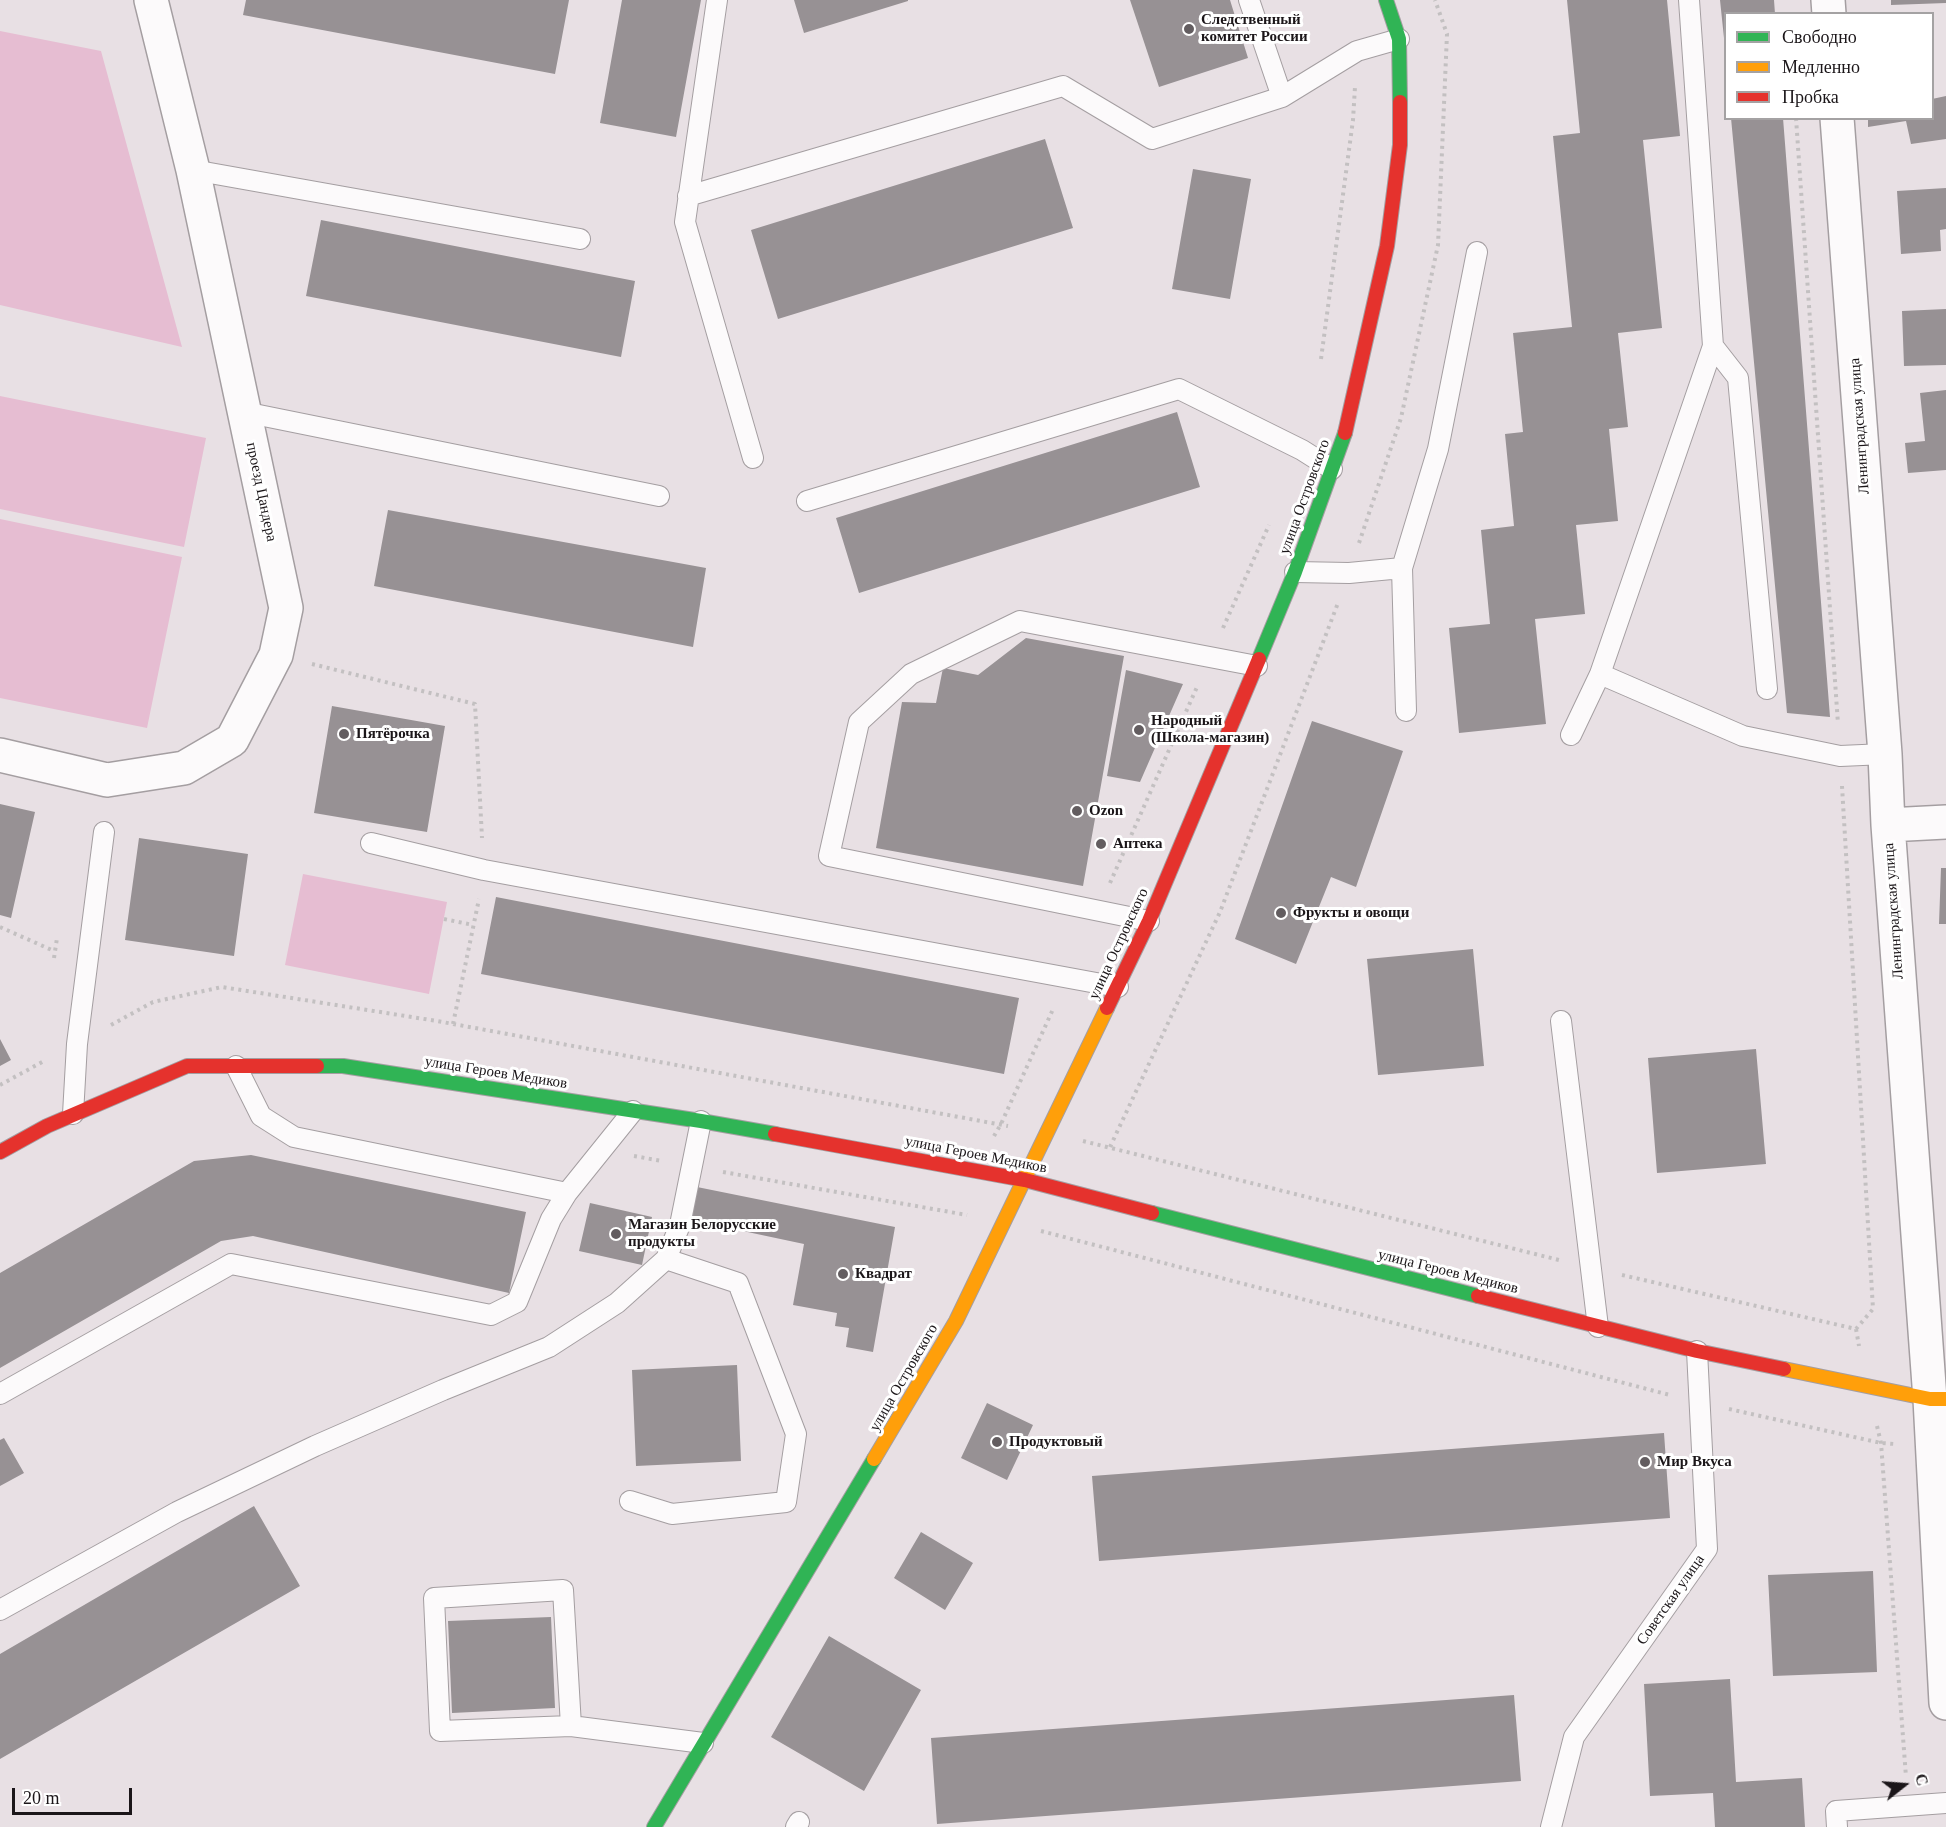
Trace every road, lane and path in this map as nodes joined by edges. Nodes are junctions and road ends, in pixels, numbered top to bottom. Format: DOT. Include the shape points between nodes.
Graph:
graph roads {
  1 [pos="151,0"];
  2 [pos="717,0"];
  3 [pos="1249,0"];
  4 [pos="1386,0"];
  5 [pos="1689,0"];
  6 [pos="1399,39"];
  7 [pos="1357,51"];
  8 [pos="1282,97"];
  9 [pos="1796,120"];
  10 [pos="1837,120"];
  11 [pos="193,170"];
  12 [pos="688,196"];
  13 [pos="580,239"];
  14 [pos="1478,252"];
  15 [pos="1713,346"];
  16 [pos="1320,363"];
  17 [pos="244,412"];
  18 [pos="753,458"];
  19 [pos="1332,469"];
  20 [pos="658,496"];
  21 [pos="807,501"];
  22 [pos="1273,516"];
  23 [pos="1402,568"];
  24 [pos="1295,572"];
  25 [pos="276,655"];
  26 [pos="1210,657"];
  27 [pos="1257,666"];
  28 [pos="1600,674"];
  29 [pos="1767,688"];
  30 [pos="1406,711"];
  31 [pos="1571,735"];
  32 [pos="1885,754"];
  33 [pos="0,755"];
  34 [pos="1840,756"];
  35 [pos="1946,822"];
  36 [pos="1888,825"];
  37 [pos="104,832"];
  38 [pos="371,843"];
  39 [pos="484,870"];
  40 [pos="1097,910"];
  41 [pos="444,920"];
  42 [pos="1149,921"];
  43 [pos="473,926"];
  44 [pos="0,927"];
  45 [pos="54,951"];
  46 [pos="1068,978"];
  47 [pos="1119,987"];
  48 [pos="1561,1021"];
  49 [pos="453,1024"];
  50 [pos="77,1044"];
  51 [pos="236,1066"];
  52 [pos="0,1085"];
  53 [pos="633,1111"];
  54 [pos="73,1114"];
  55 [pos="701,1121"];
  56 [pos="1001,1124"];
  57 [pos="1047,1133"];
  58 [pos="601,1150"];
  59 [pos="0,1152"];
  60 [pos="692,1166"];
  61 [pos="1025,1180"];
  62 [pos="567,1193"];
  63 [pos="1005,1222"];
  64 [pos="666,1259"];
  65 [pos="1590,1267"];
  66 [pos="1598,1327"];
  67 [pos="1697,1351"];
  68 [pos="0,1394"];
  69 [pos="1938,1399"];
  70 [pos="1700,1403"];
  71 [pos="1881,1443"];
  72 [pos="1932,1447"];
  73 [pos="630,1501"];
  74 [pos="0,1610"];
  75 [pos="1946,1703"];
  76 [pos="571,1726"];
  77 [pos="703,1743"];
  78 [pos="1946,1803"];
  79 [pos="1908,1806"];
  80 [pos="654,1827"];
  81 [pos="1551,1827"];
  82 [pos="1837,1827"];
  1 -- 11 [label="street, проезд Цандера"];
  2 -- 12 [label="lane"];
  3 -- 8 [label="lane"];
  4 -- 6 [label="street, улица Островского"];
  5 -- 15 [label="lane"];
  6 -- 7 [label="lane"];
  6 -- 19 [label="street, улица Островского" via="1400,145 1387,246 1346,430"];
  7 -- 8 [label="lane"];
  7 -- 16 [label="path" via="1353,120"];
  8 -- 12 [label="lane" via="1152,139 1063,86"];
  9 -- 34 [label="path"];
  10 -- 32 [label="street, Ленинградская улица"];
  11 -- 13 [label="lane"];
  11 -- 17 [label="street, проезд Цандера"];
  12 -- 18 [label="lane" via="685,222"];
  14 -- 23 [label="lane" via="1438,449"];
  15 -- 28 [label="lane"];
  15 -- 29 [label="lane" via="1738,378"];
  17 -- 20 [label="lane"];
  17 -- 25 [label="street, проезд Цандера" via="285,608"];
  19 -- 21 [label="lane" via="1179,389"];
  19 -- 24 [label="street, улица Островского"];
  22 -- 26 [label="path"];
  23 -- 24 [label="lane" via="1349,573"];
  23 -- 30 [label="lane"];
  24 -- 27 [label="street, улица Островского"];
  25 -- 33 [label="street, проезд Цандера" via="232,740 184,768 107,780"];
  25 -- 39 [label="path" via="475,704"];
  26 -- 27 [label="lane"];
  26 -- 40 [label="path"];
  26 -- 40 [label="lane" via="1020,621 911,674 859,722 829,856"];
  27 -- 42 [label="street, улица Островского"];
  28 -- 31 [label="lane"];
  28 -- 34 [label="lane" via="1743,736"];
  32 -- 34 [label="lane"];
  32 -- 36 [label="street, Ленинградская улица"];
  34 -- 65 [label="path" via="1873,1309 1856,1329"];
  35 -- 36 [label="street"];
  36 -- 69 [label="street, Ленинградская улица"];
  37 -- 50 [label="lane"];
  38 -- 39 [label="lane"];
  39 -- 43 [label="path"];
  39 -- 46 [label="lane"];
  40 -- 42 [label="lane"];
  41 -- 43 [label="path"];
  42 -- 47 [label="street, улица Островского"];
  43 -- 49 [label="path"];
  44 -- 45 [label="path"];
  46 -- 47 [label="lane"];
  46 -- 56 [label="path"];
  47 -- 57 [label="street, улица Островского"];
  48 -- 65 [label="lane"];
  49 -- 50 [label="path" via="222,987 153,1002"];
  49 -- 56 [label="path"];
  50 -- 52 [label="path"];
  50 -- 54 [label="lane"];
  51 -- 53 [label="street, улица Героев Медиков" via="343,1066"];
  51 -- 54 [label="street, улица Героев Медиков" via="187,1066"];
  51 -- 62 [label="lane" via="261,1116 294,1137"];
  53 -- 55 [label="street, улица Героев Медиков"];
  53 -- 58 [label="lane"];
  54 -- 59 [label="street, улица Героев Медиков"];
  55 -- 60 [label="lane"];
  55 -- 61 [label="street, улица Героев Медиков"];
  56 -- 57 [label="path"];
  57 -- 61 [label="street, улица Островского"];
  57 -- 65 [label="path"];
  58 -- 60 [label="path"];
  58 -- 62 [label="lane"];
  60 -- 63 [label="path"];
  60 -- 64 [label="lane" via="680,1225"];
  61 -- 63 [label="street, улица Островского"];
  61 -- 66 [label="street, улица Героев Медиков"];
  62 -- 68 [label="lane" via="550,1219 517,1302 490,1315 231,1264"];
  63 -- 70 [label="path"];
  63 -- 77 [label="street, улица Островского" via="956,1321"];
  64 -- 73 [label="lane" via="738,1283 796,1434 786,1502 672,1514"];
  64 -- 74 [label="lane" via="617,1303 549,1347 315,1446 198,1502"];
  65 -- 66 [label="lane"];
  66 -- 67 [label="street, улица Героев Медиков"];
  67 -- 69 [label="street, улица Героев Медиков"];
  67 -- 70 [label="lane, Советская улица"];
  69 -- 72 [label="street, Ленинградская улица"];
  70 -- 71 [label="path"];
  70 -- 81 [label="lane, Советская улица" via="1707,1549 1574,1737"];
  71 -- 72 [label="path"];
  71 -- 79 [label="path"];
  72 -- 75 [label="street, Ленинградская улица"];
  76 -- 76 [label="lane" via="440,1731 435,1598 563,1590"];
  76 -- 77 [label="lane"];
  77 -- 80 [label="street, улица Островского"];
  78 -- 79 [label="lane"];
  79 -- 82 [label="lane" via="1836,1811"];
}
